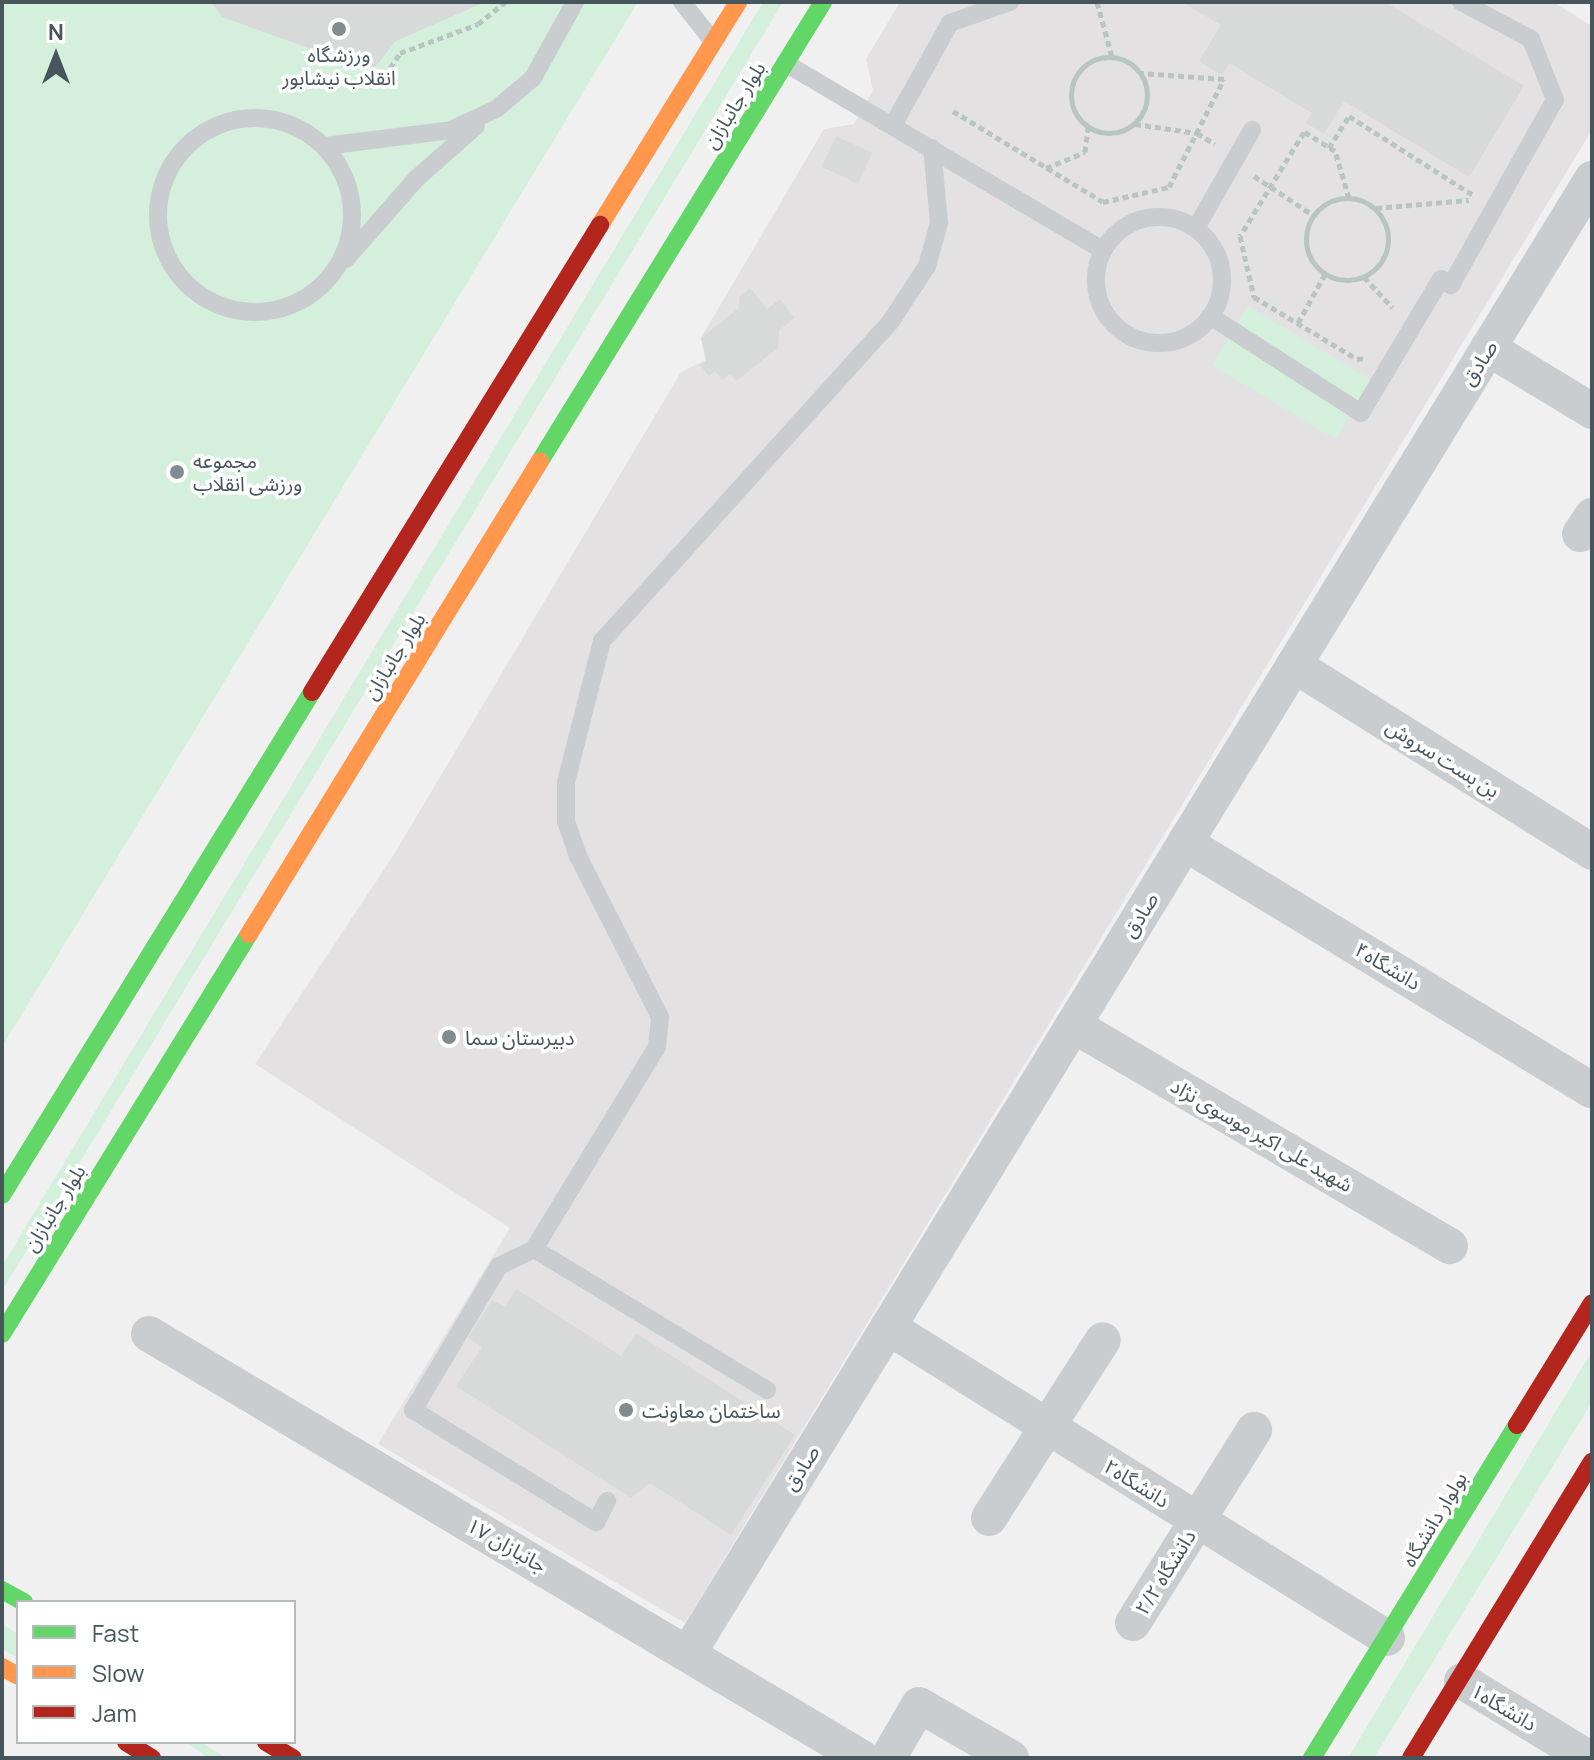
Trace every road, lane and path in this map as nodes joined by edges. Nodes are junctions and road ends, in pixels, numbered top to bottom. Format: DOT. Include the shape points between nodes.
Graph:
graph roads {
  1 [pos="505,2"];
  2 [pos="575,2"];
  3 [pos="682,2"];
  4 [pos="738,2"];
  5 [pos="823,2"];
  6 [pos="1010,2"];
  7 [pos="1097,2"];
  8 [pos="1461,2"];
  9 [pos="714,42"];
  10 [pos="1112,57"];
  11 [pos="785,63"];
  12 [pos="390,68"];
  13 [pos="1140,73"];
  14 [pos="496,109"];
  15 [pos="953,111"];
  16 [pos="1135,124"];
  17 [pos="893,125"];
  18 [pos="1088,128"];
  19 [pos="1252,130"];
  20 [pos="1197,133"];
  21 [pos="325,146"];
  22 [pos="932,148"];
  23 [pos="1329,148"];
  24 [pos="1235,160"];
  25 [pos="1046,169"];
  26 [pos="1592,179"];
  27 [pos="1270,187"];
  28 [pos="1349,198"];
  29 [pos="1469,200"];
  30 [pos="1375,208"];
  31 [pos="1462,213"];
  32 [pos="1313,215"];
  33 [pos="1196,228"];
  34 [pos="1103,250"];
  35 [pos="336,270"];
  36 [pos="1325,274"];
  37 [pos="1364,277"];
  38 [pos="1400,315"];
  39 [pos="1210,316"];
  40 [pos="1298,323"];
  41 [pos="1488,348"];
  42 [pos="1375,357"];
  43 [pos="1592,411"];
  44 [pos="1294,665"];
  45 [pos="1185,843"];
  46 [pos="1592,852"];
  47 [pos="1073,1025"];
  48 [pos="1592,1090"];
  49 [pos="2,1195"];
  50 [pos="1450,1246"];
  51 [pos="534,1249"];
  52 [pos="1592,1303"];
  53 [pos="888,1327"];
  54 [pos="2,1334"];
  55 [pos="149,1334"];
  56 [pos="1103,1340"];
  57 [pos="767,1390"];
  58 [pos="1046,1425"];
  59 [pos="1254,1430"];
  60 [pos="1592,1462"];
  61 [pos="607,1501"];
  62 [pos="989,1518"];
  63 [pos="1198,1520"];
  64 [pos="2,1590"];
  65 [pos="20,1600"];
  66 [pos="1133,1623"];
  67 [pos="1387,1638"];
  68 [pos="689,1652"];
  69 [pos="1462,1681"];
  70 [pos="129,1744"];
  71 [pos="269,1744"];
  72 [pos="152,1758"];
  73 [pos="293,1758"];
  74 [pos="862,1758"];
  75 [pos="888,1758"];
  76 [pos="1011,1758"];
  77 [pos="1312,1758"];
  78 [pos="1411,1758"];
  79 [pos="1588,1758"];
  1 -- 12 [label="path" via="478,24 400,53"];
  2 -- 14 [label="lane" via="533,78"];
  3 -- 9 [label="lane"];
  4 -- 9 [label="main road"];
  5 -- 11 [label="main road, بلوار جانبازان"];
  6 -- 17 [label="lane" via="950,23"];
  7 -- 10 [label="path"];
  8 -- 39 [label="lane" via="1531,39 1555,100 1451,285 1441,279 1361,413"];
  9 -- 49 [label="main road"];
  10 -- 13 [label="path"];
  10 -- 18 [label="path" via="1088,64 1073,83 1073,108"];
  11 -- 17 [label="lane"];
  11 -- 54 [label="main road, بلوار جانبازان"];
  13 -- 16 [label="path" via="1147,101"];
  13 -- 20 [label="path" via="1224,79"];
  14 -- 21 [label="lane" via="451,130"];
  14 -- 35 [label="lane" via="416,179"];
  15 -- 25 [label="path"];
  16 -- 18 [label="path" via="1112,133"];
  16 -- 20 [label="path"];
  17 -- 22 [label="lane"];
  18 -- 25 [label="path" via="1085,152"];
  19 -- 24 [label="lane"];
  20 -- 24 [label="path"];
  20 -- 25 [label="path" via="1169,187 1103,202"];
  21 -- 35 [label="lane" via="344,174 353,206 350,240"];
  21 -- 35 [label="lane" via="300,128 270,118 238,119 209,129 184,148 167,173 158,203 159,234 170,263 190,287 215,305 249,312 313,294"];
  22 -- 34 [label="lane"];
  22 -- 51 [label="lane" via="939,223 927,266 891,321 602,641 593,663 566,782 566,821 660,1017 657,1047"];
  23 -- 27 [label="path" via="1304,132"];
  23 -- 28 [label="path" via="1335,151"];
  23 -- 29 [label="path" via="1349,116 1474,194"];
  24 -- 27 [label="path"];
  24 -- 33 [label="lane"];
  26 -- 41 [label="street, صادق"];
  27 -- 32 [label="path"];
  27 -- 40 [label="path" via="1240,236 1254,297"];
  28 -- 30 [label="path"];
  28 -- 32 [label="path"];
  29 -- 30 [label="path"];
  29 -- 31 [label="path"];
  30 -- 37 [label="path" via="1387,232 1387,246 1383,259"];
  32 -- 36 [label="path" via="1307,227 1308,254"];
  33 -- 34 [label="lane" via="1155,216 1116,233"];
  33 -- 39 [label="lane" via="1220,264 1222,285"];
  34 -- 39 [label="lane" via="1096,289 1102,308 1130,336 1170,342 1188,336"];
  36 -- 37 [label="path" via="1351,281"];
  36 -- 40 [label="path"];
  37 -- 38 [label="path"];
  40 -- 42 [label="path" via="1357,359"];
  41 -- 43 [label="street"];
  41 -- 44 [label="street, صادق"];
  44 -- 45 [label="street, صادق"];
  44 -- 46 [label="street, بن بست سروش"];
  45 -- 47 [label="street, صادق"];
  45 -- 48 [label="street, دانشگاه۴"];
  47 -- 50 [label="street, شهید علی اکبر موسوی نژاد"];
  47 -- 53 [label="street, صادق"];
  51 -- 57 [label="lane"];
  51 -- 61 [label="lane" via="499,1266 413,1410 596,1522"];
  52 -- 67 [label="main road, بولوار دانشگاه"];
  53 -- 58 [label="street, دانشگاه۲"];
  53 -- 68 [label="street, صادق"];
  55 -- 68 [label="street, جانبازان ۱۷"];
  56 -- 58 [label="street"];
  58 -- 62 [label="street"];
  58 -- 63 [label="street, دانشگاه۲"];
  59 -- 63 [label="street, دانشگاه ۲/۲"];
  60 -- 69 [label="main road"];
  63 -- 66 [label="street, دانشگاه ۲/۲"];
  63 -- 67 [label="street, دانشگاه۲"];
  64 -- 65 [label="main road"];
  67 -- 77 [label="main road, بولوار دانشگاه"];
  68 -- 74 [label="street, جانبازان ۱۷"];
  69 -- 78 [label="main road"];
  69 -- 79 [label="street, دانشگاه۱"];
  70 -- 72 [label="main road"];
  71 -- 73 [label="main road"];
  75 -- 76 [label="street" via="919,1705"];
}
